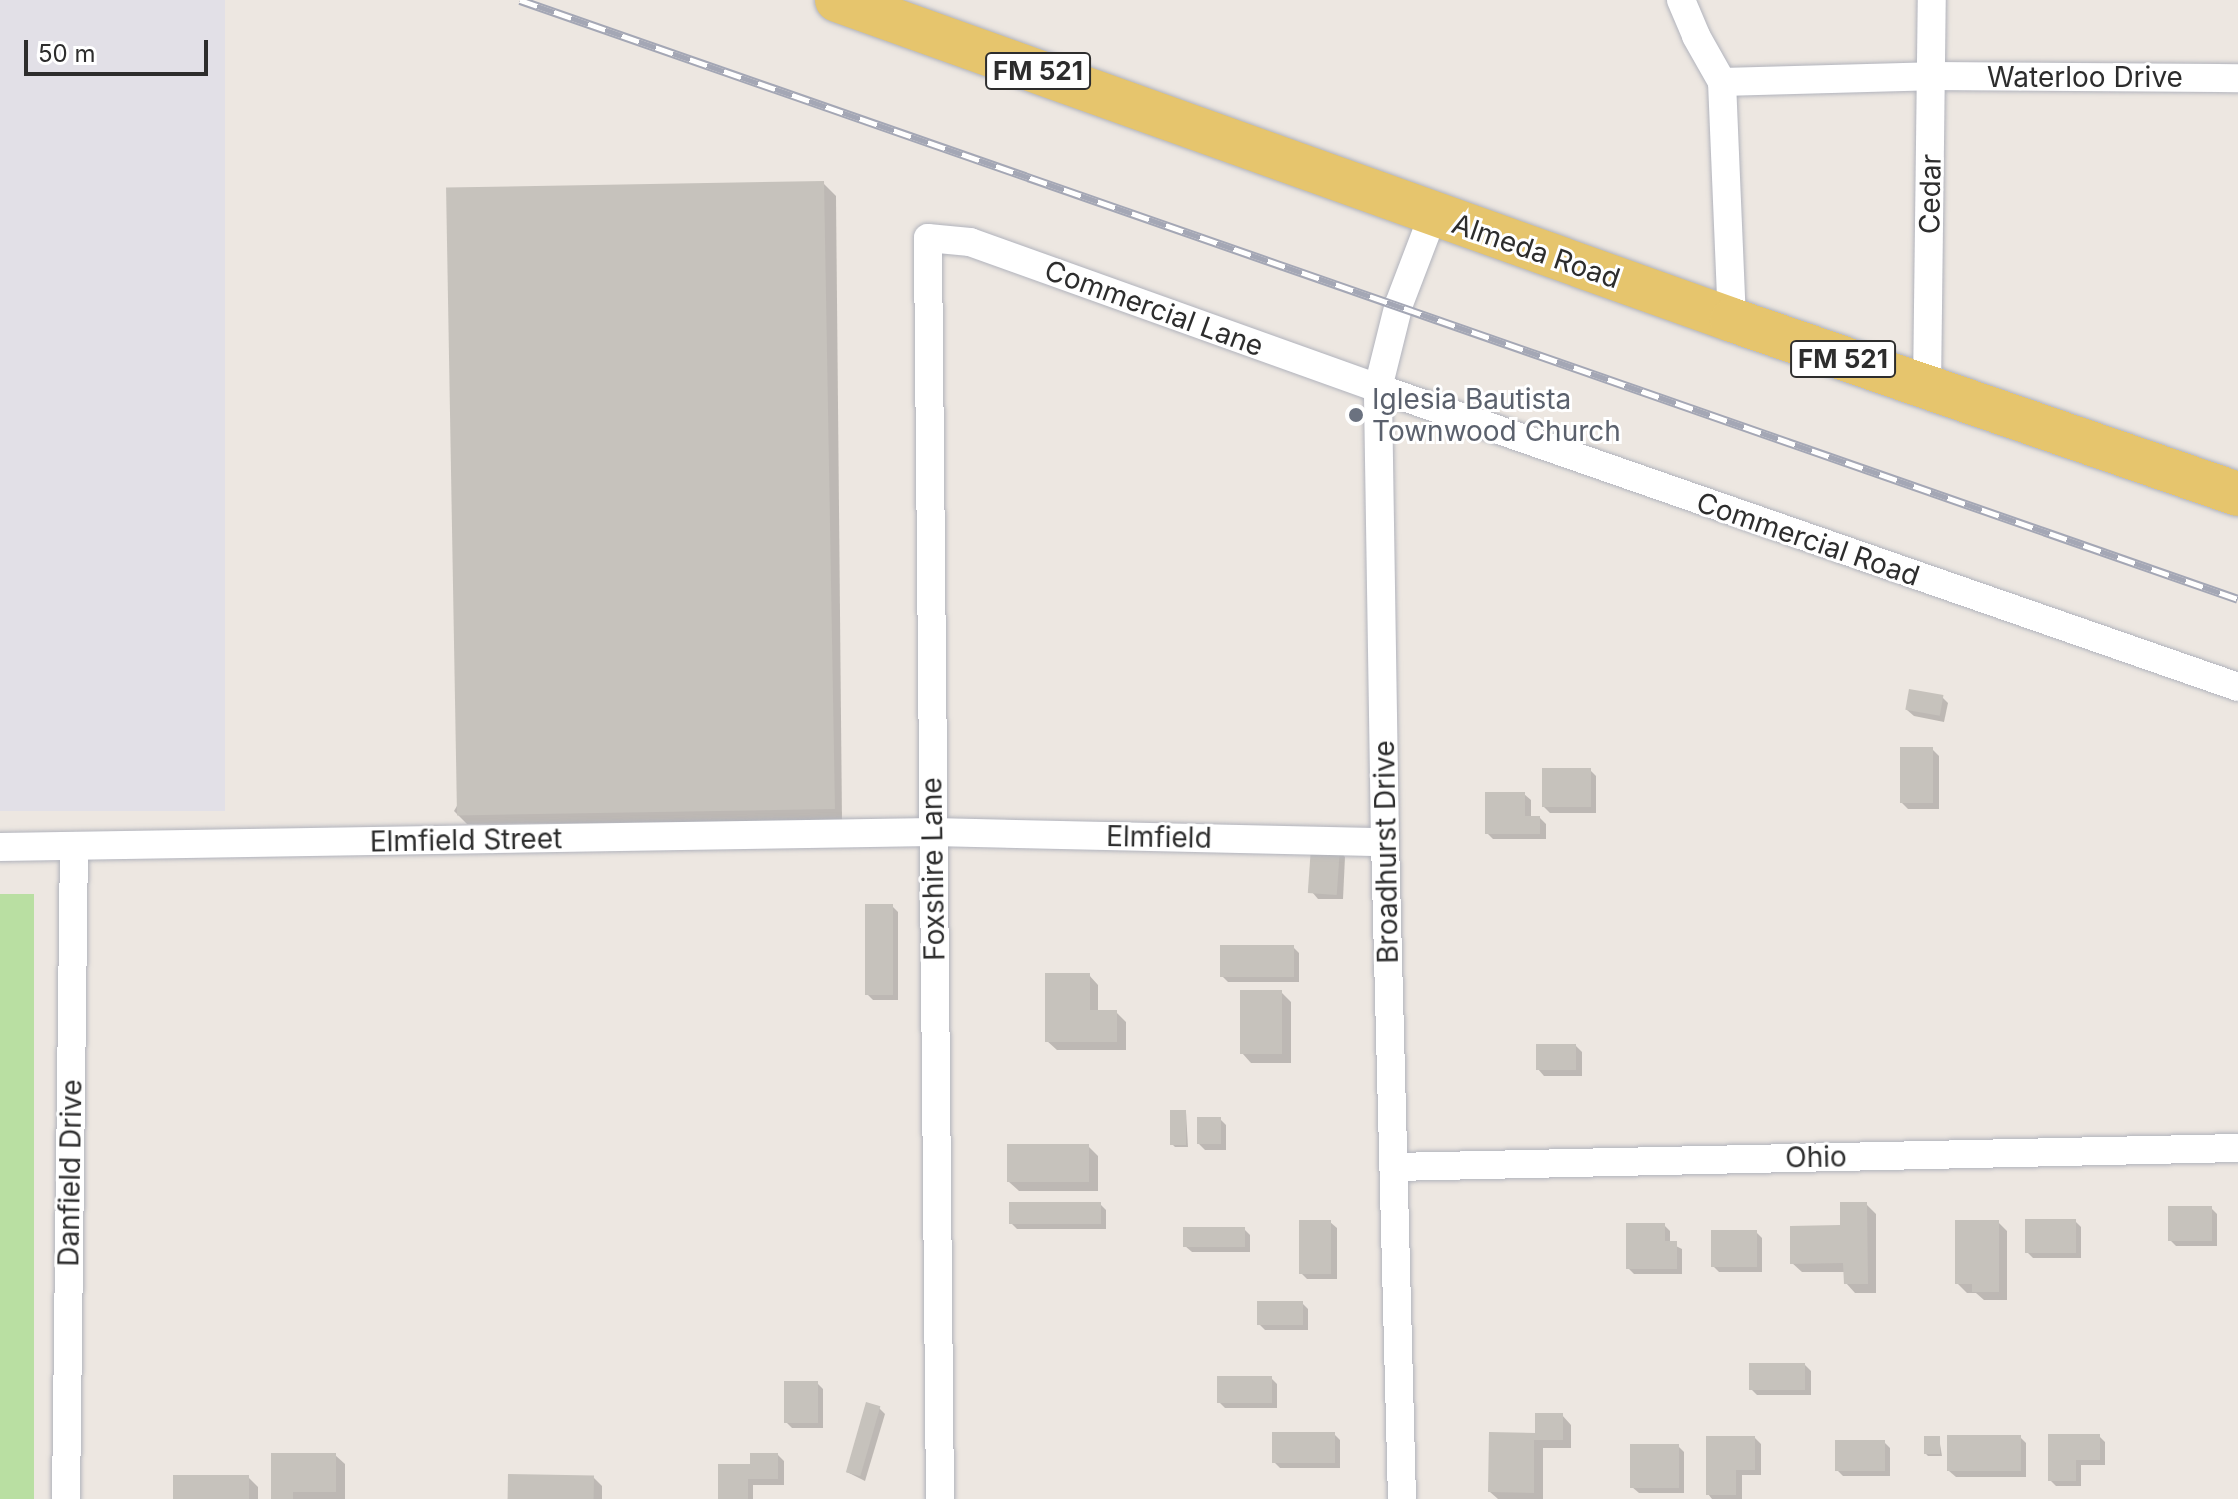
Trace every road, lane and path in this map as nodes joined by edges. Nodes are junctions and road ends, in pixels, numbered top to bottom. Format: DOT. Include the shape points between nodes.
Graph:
graph roads {
  1 [pos="837,0"];
  2 [pos="1681,0"];
  3 [pos="1932,0"];
  4 [pos="1931,76"];
  5 [pos="2238,78"];
  6 [pos="1722,82"];
  7 [pos="1433,215"];
  8 [pos="928,238"];
  9 [pos="1732,320"];
  10 [pos="1378,388"];
  11 [pos="1927,389"];
  12 [pos="2238,494"];
  13 [pos="2238,687"];
  14 [pos="933,832"];
  15 [pos="1385,842"];
  16 [pos="0,847"];
  17 [pos="74,847"];
  18 [pos="2238,1148"];
  19 [pos="1394,1167"];
  20 [pos="66,1499"];
  21 [pos="940,1499"];
  22 [pos="1402,1499"];
  1 -- 7 [label="main road, Almeda Road / FM 521"];
  2 -- 6 [label="street"];
  3 -- 4 [label="street, Cedar"];
  4 -- 5 [label="street, Waterloo Drive"];
  4 -- 6 [label="street, Waterloo Drive"];
  4 -- 11 [label="street, Cedar"];
  6 -- 9 [label="street"];
  7 -- 9 [label="main road, Almeda Road / FM 521"];
  7 -- 10 [label="street, Broadhurst Drive" via="1399,304"];
  8 -- 10 [label="street, Commercial Lane" via="970,242"];
  8 -- 14 [label="street, Foxshire Lane"];
  9 -- 11 [label="main road, Almeda Road / FM 521"];
  10 -- 13 [label="street, Commercial Road"];
  10 -- 15 [label="street, Broadhurst Drive"];
  11 -- 12 [label="main road, Almeda Road / FM 521"];
  14 -- 15 [label="street, Elmfield"];
  14 -- 17 [label="street, Elmfield Street"];
  14 -- 21 [label="street, Foxshire Lane"];
  15 -- 19 [label="street, Broadhurst Drive"];
  16 -- 17 [label="street, Elmfield Street"];
  17 -- 20 [label="street, Danfield Drive"];
  18 -- 19 [label="street, Ohio"];
  19 -- 22 [label="street, Broadhurst Drive"];
}
